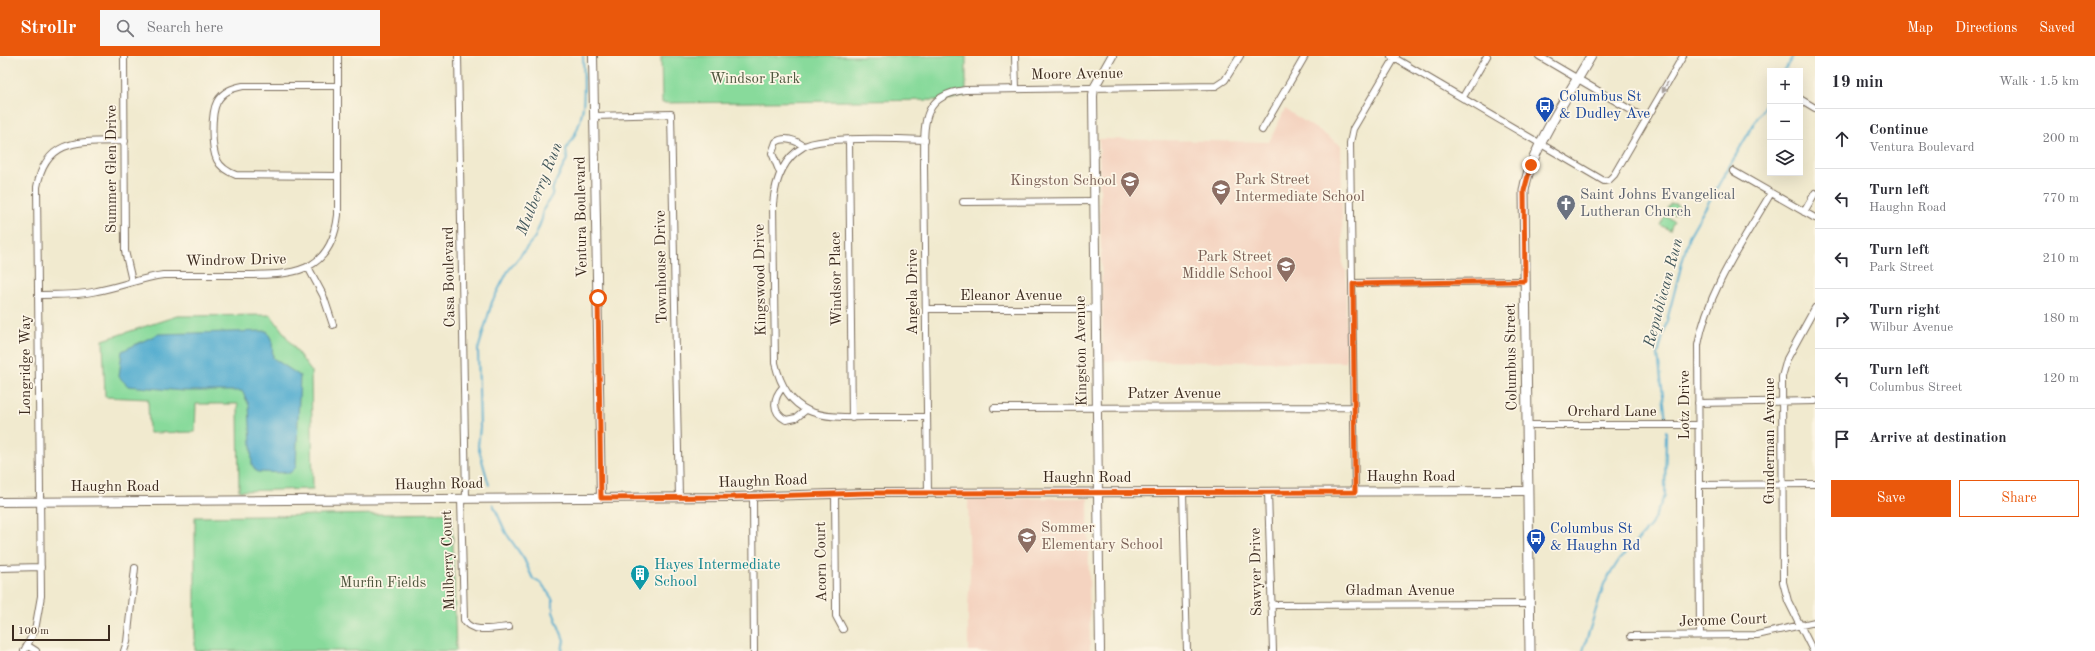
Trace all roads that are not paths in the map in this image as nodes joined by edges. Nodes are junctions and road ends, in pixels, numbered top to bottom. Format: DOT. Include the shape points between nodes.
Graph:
graph roads {
  1 [pos="124,56"];
  2 [pos="338,56"];
  3 [pos="458,56"];
  4 [pos="593,56"];
  5 [pos="1015,56"];
  6 [pos="1112,56"];
  7 [pos="1240,56"];
  8 [pos="1305,56"];
  9 [pos="1487,56"];
  10 [pos="1539,56"];
  11 [pos="1592,56"];
  12 [pos="1683,56"];
  13 [pos="1394,57"];
  14 [pos="1578,79"];
  15 [pos="338,86"];
  16 [pos="1094,88"];
  17 [pos="1016,89"];
  18 [pos="941,97"];
  19 [pos="1463,97"];
  20 [pos="1803,101"];
  21 [pos="1815,108"];
  22 [pos="594,116"];
  23 [pos="1646,119"];
  24 [pos="1262,130"];
  25 [pos="849,140"];
  26 [pos="925,140"];
  27 [pos="124,141"];
  28 [pos="1541,144"];
  29 [pos="804,146"];
  30 [pos="1733,171"];
  31 [pos="780,173"];
  32 [pos="338,176"];
  33 [pos="1771,193"];
  34 [pos="1815,193"];
  35 [pos="1094,201"];
  36 [pos="963,202"];
  37 [pos="1804,212"];
  38 [pos="1815,218"];
  39 [pos="308,267"];
  40 [pos="132,281"];
  41 [pos="1525,281"];
  42 [pos="1353,284"];
  43 [pos="38,294"];
  44 [pos="1815,308"];
  45 [pos="926,309"];
  46 [pos="1096,309"];
  47 [pos="332,326"];
  48 [pos="784,387"];
  49 [pos="1815,401"];
  50 [pos="1782,402"];
  51 [pos="1698,403"];
  52 [pos="1354,407"];
  53 [pos="994,408"];
  54 [pos="1097,408"];
  55 [pos="806,410"];
  56 [pos="927,417"];
  57 [pos="852,418"];
  58 [pos="1526,425"];
  59 [pos="1698,425"];
  60 [pos="1699,484"];
  61 [pos="1783,484"];
  62 [pos="1815,484"];
  63 [pos="1527,491"];
  64 [pos="1098,492"];
  65 [pos="1183,492"];
  66 [pos="1268,492"];
  67 [pos="1355,492"];
  68 [pos="928,493"];
  69 [pos="835,494"];
  70 [pos="753,496"];
  71 [pos="679,497"];
  72 [pos="464,498"];
  73 [pos="601,498"];
  74 [pos="40,501"];
  75 [pos="0,502"];
  76 [pos="40,567"];
  77 [pos="0,568"];
  78 [pos="135,568"];
  79 [pos="1529,604"];
  80 [pos="1271,605"];
  81 [pos="1815,622"];
  82 [pos="1800,626"];
  83 [pos="508,627"];
  84 [pos="843,629"];
  85 [pos="1700,635"];
  86 [pos="1631,636"];
  87 [pos="26,648"];
  88 [pos="36,651"];
  89 [pos="124,651"];
  90 [pos="754,651"];
  91 [pos="1100,651"];
  92 [pos="1187,651"];
  93 [pos="1273,651"];
  94 [pos="1530,651"];
  95 [pos="1813,651"];
  1 -- 27 [label="street, Summer Glen Drive"];
  2 -- 15 [label="street, Windrow Drive"];
  3 -- 72 [label="street, Casa Boulevard"];
  4 -- 22 [label="street, Ventura Boulevard"];
  5 -- 17 [label="street"];
  6 -- 16 [label="street, Kingston Avenue"];
  7 -- 16 [label="street, Moore Avenue" via="1225,80 1216,86"];
  8 -- 24 [label="street"];
  9 -- 19 [label="street"];
  10 -- 14 [label="street"];
  11 -- 14 [label="main road, Columbus Street"];
  12 -- 23 [label="street, one-way"];
  13 -- 19 [label="street"];
  13 -- 42 [label="street" via="1351,136 1349,151"];
  14 -- 23 [label="street"];
  14 -- 28 [label="main road, Columbus Street"];
  15 -- 32 [label="street, Windrow Drive"];
  15 -- 32 [label="street" via="236,87 228,90 218,101 214,125 217,161 236,175"];
  16 -- 17 [label="street, Moore Avenue"];
  16 -- 35 [label="street, Kingston Avenue"];
  17 -- 18 [label="street, Moore Avenue" via="965,90 950,92"];
  18 -- 26 [label="street, Angela Drive" via="935,101 927,114"];
  19 -- 28 [label="street"];
  20 -- 21 [label="street"];
  22 -- 71 [label="street, Townhouse Drive" via="671,114"];
  22 -- 73 [label="street, Ventura Boulevard"];
  23 -- 28 [label="street" via="1609,180 1602,180"];
  25 -- 26 [label="street"];
  25 -- 29 [label="street" via="831,140"];
  25 -- 57 [label="street, Windsor Place"];
  26 -- 45 [label="street, Angela Drive"];
  27 -- 40 [label="street, Summer Glen Drive" via="125,251"];
  27 -- 43 [label="street, Longridge Way" via="72,144 51,154 43,164 37,187"];
  28 -- 41 [label="main road, Columbus Street" via="1531,165 1524,191"];
  29 -- 31 [label="street, Kingswood Drive"];
  29 -- 31 [label="street" via="790,139 780,139 776,142 772,153"];
  30 -- 33 [label="street"];
  31 -- 48 [label="street, Kingswood Drive" via="773,204 775,350 777,369"];
  32 -- 39 [label="street, Windrow Drive" via="337,229 325,254"];
  33 -- 37 [label="street"];
  33 -- 51 [label="street, Lotz Drive" via="1732,260 1702,325 1698,345"];
  34 -- 37 [label="street"];
  35 -- 36 [label="street"];
  35 -- 46 [label="street, Kingston Avenue"];
  37 -- 38 [label="street"];
  39 -- 40 [label="street, Windrow Drive" via="279,275 164,275"];
  39 -- 47 [label="street" via="323,295"];
  40 -- 43 [label="street, Windrow Drive" via="97,292"];
  41 -- 42 [label="street"];
  41 -- 58 [label="main road, Columbus Street"];
  42 -- 52 [label="street"];
  43 -- 74 [label="street, Longridge Way"];
  44 -- 50 [label="street, Gunderman Avenue" via="1784,366"];
  45 -- 46 [label="street, Eleanor Avenue"];
  45 -- 56 [label="street, Angela Drive"];
  46 -- 54 [label="street, Kingston Avenue"];
  48 -- 55 [label="street, Kingswood Drive" via="791,398"];
  48 -- 55 [label="street" via="775,401 778,415 786,420 792,419"];
  49 -- 50 [label="street"];
  50 -- 51 [label="street"];
  50 -- 61 [label="street, Gunderman Avenue"];
  51 -- 59 [label="street, Lotz Drive"];
  52 -- 54 [label="street, Patzer Avenue"];
  52 -- 67 [label="street"];
  53 -- 54 [label="street, Patzer Avenue"];
  54 -- 64 [label="street, Kingston Avenue"];
  55 -- 57 [label="street, Kingswood Drive" via="829,417"];
  56 -- 57 [label="street, Kingswood Drive"];
  56 -- 68 [label="street, Angela Drive"];
  58 -- 59 [label="street, Orchard Lane"];
  58 -- 63 [label="main road, Columbus Street"];
  59 -- 60 [label="street, Lotz Drive"];
  60 -- 61 [label="street"];
  60 -- 85 [label="street, Lotz Drive"];
  61 -- 62 [label="street"];
  61 -- 82 [label="street, Gunderman Avenue" via="1783,582 1788,601"];
  63 -- 67 [label="street, Haughn Road"];
  63 -- 79 [label="main road, Columbus Street"];
  64 -- 65 [label="street, Haughn Road"];
  64 -- 68 [label="street, Haughn Road"];
  64 -- 91 [label="street, Kingston Avenue"];
  65 -- 66 [label="street, Haughn Road"];
  65 -- 92 [label="street"];
  66 -- 67 [label="street, Haughn Road"];
  66 -- 80 [label="street, Sawyer Drive"];
  68 -- 69 [label="street, Haughn Road"];
  69 -- 70 [label="street, Haughn Road"];
  69 -- 84 [label="street, Acorn Court" via="836,616"];
  70 -- 71 [label="street, Haughn Road"];
  70 -- 90 [label="street"];
  71 -- 73 [label="street, Haughn Road"];
  72 -- 73 [label="street, Haughn Road"];
  72 -- 74 [label="street, Haughn Road"];
  72 -- 83 [label="street, Mulberry Court" via="464,620 470,627 476,628"];
  74 -- 75 [label="street, Haughn Road"];
  74 -- 76 [label="street, Longridge Way"];
  76 -- 77 [label="street"];
  76 -- 87 [label="street, Longridge Way" via="39,613 35,630"];
  78 -- 89 [label="street"];
  79 -- 80 [label="street, Gladman Avenue"];
  79 -- 94 [label="main road, Columbus Street"];
  80 -- 93 [label="street, Sawyer Drive"];
  81 -- 82 [label="street, Jerome Court"];
  82 -- 85 [label="street, Jerome Court" via="1757,635"];
  82 -- 95 [label="street, Gunderman Avenue"];
  85 -- 86 [label="street, Jerome Court"];
  87 -- 88 [label="street"];
}
